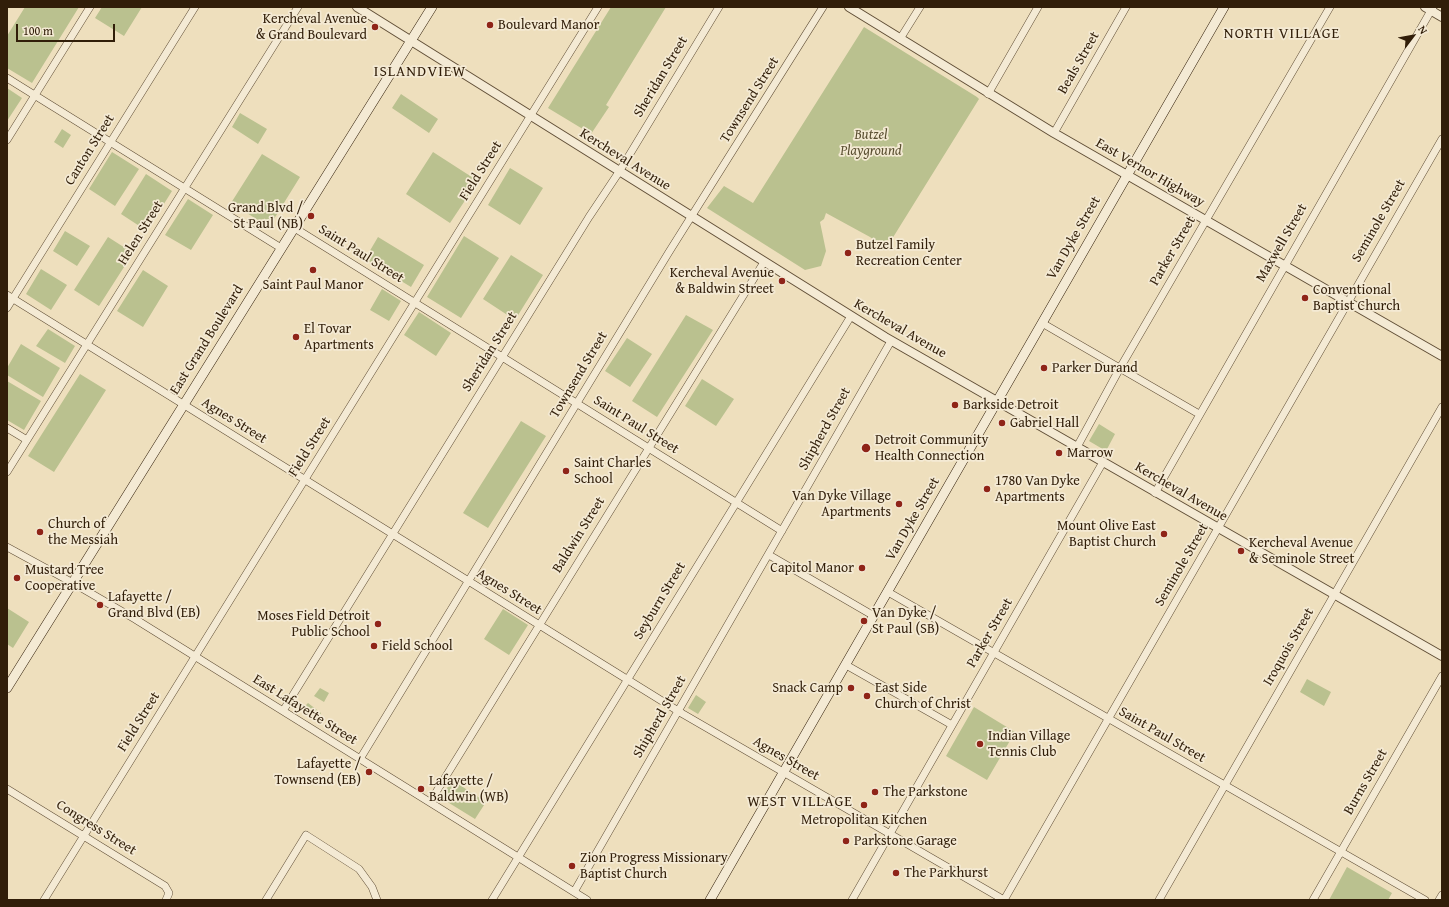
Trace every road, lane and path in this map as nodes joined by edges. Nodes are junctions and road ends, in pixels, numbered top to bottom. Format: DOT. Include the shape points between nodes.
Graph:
graph roads {
  1 [pos="90,7"];
  2 [pos="194,7"];
  3 [pos="298,7"];
  4 [pos="357,7"];
  5 [pos="432,7"];
  6 [pos="598,7"];
  7 [pos="719,7"];
  8 [pos="823,7"];
  9 [pos="849,7"];
  10 [pos="920,7"];
  11 [pos="1038,7"];
  12 [pos="1126,7"];
  13 [pos="1224,7"];
  14 [pos="1330,7"];
  15 [pos="1430,8"];
  16 [pos="1442,17"];
  17 [pos="900,39"];
  18 [pos="411,40"];
  19 [pos="7,78"];
  20 [pos="988,94"];
  21 [pos="34,96"];
  22 [pos="530,116"];
  23 [pos="1054,133"];
  24 [pos="1442,139"];
  25 [pos="7,140"];
  26 [pos="110,142"];
  27 [pos="619,172"];
  28 [pos="1127,175"];
  29 [pos="184,188"];
  30 [pos="692,217"];
  31 [pos="1206,220"];
  32 [pos="293,227"];
  33 [pos="281,248"];
  34 [pos="764,262"];
  35 [pos="1284,266"];
  36 [pos="10,296"];
  37 [pos="414,302"];
  38 [pos="1348,302"];
  39 [pos="7,308"];
  40 [pos="851,316"];
  41 [pos="1042,323"];
  42 [pos="891,341"];
  43 [pos="87,344"];
  44 [pos="1442,356"];
  45 [pos="502,357"];
  46 [pos="1120,368"];
  47 [pos="998,401"];
  48 [pos="577,403"];
  49 [pos="184,405"];
  50 [pos="1442,407"];
  51 [pos="1199,414"];
  52 [pos="7,428"];
  53 [pos="27,440"];
  54 [pos="1077,447"];
  55 [pos="648,448"];
  56 [pos="1103,462"];
  57 [pos="7,472"];
  58 [pos="304,480"];
  59 [pos="1155,492"];
  60 [pos="735,502"];
  61 [pos="1218,529"];
  62 [pos="782,531"];
  63 [pos="392,535"];
  64 [pos="7,547"];
  65 [pos="769,555"];
  66 [pos="73,582"];
  67 [pos="468,582"];
  68 [pos="888,592"];
  69 [pos="1334,595"];
  70 [pos="874,616"];
  71 [pos="539,626"];
  72 [pos="993,652"];
  73 [pos="195,656"];
  74 [pos="1442,656"];
  75 [pos="846,664"];
  76 [pos="1442,676"];
  77 [pos="627,680"];
  78 [pos="7,688"];
  79 [pos="283,711"];
  80 [pos="678,712"];
  81 [pos="1108,719"];
  82 [pos="952,725"];
  83 [pos="360,759"];
  84 [pos="783,773"];
  85 [pos="1226,786"];
  86 [pos="7,789"];
  87 [pos="430,802"];
  88 [pos="890,834"];
  89 [pos="84,836"];
  90 [pos="1341,852"];
  91 [pos="518,857"];
  92 [pos="574,892"];
  93 [pos="1442,895"];
  94 [pos="44,900"];
  95 [pos="166,900"];
  96 [pos="266,900"];
  97 [pos="376,900"];
  98 [pos="492,900"];
  99 [pos="586,900"];
  100 [pos="710,900"];
  101 [pos="852,900"];
  102 [pos="1004,900"];
  103 [pos="1159,900"];
  104 [pos="1313,900"];
  105 [pos="1425,900"];
  106 [pos="1439,900"];
  1 -- 21 [label="street"];
  2 -- 26 [label="street, Canton Street"];
  3 -- 29 [label="street, Helen Street"];
  4 -- 18 [label="street, Kercheval Avenue"];
  5 -- 18 [label="main road, East Grand Boulevard"];
  6 -- 22 [label="street, Field Street"];
  7 -- 27 [label="street, Sheridan Street"];
  8 -- 30 [label="street, Townsend Street"];
  9 -- 17 [label="street, East Vernor Highway"];
  10 -- 17 [label="street"];
  11 -- 20 [label="street"];
  12 -- 23 [label="street, Beals Street"];
  13 -- 28 [label="main road, Van Dyke Street"];
  14 -- 31 [label="street, Parker Street"];
  15 -- 16 [label="street"];
  15 -- 35 [label="street, Maxwell Street"];
  17 -- 20 [label="street, East Vernor Highway"];
  18 -- 22 [label="street, Kercheval Avenue"];
  18 -- 32 [label="main road, East Grand Boulevard"];
  19 -- 21 [label="street"];
  20 -- 23 [label="street, East Vernor Highway"];
  21 -- 25 [label="street"];
  21 -- 26 [label="street"];
  22 -- 27 [label="street, Kercheval Avenue"];
  22 -- 37 [label="street, Field Street"];
  23 -- 28 [label="street, East Vernor Highway"];
  24 -- 38 [label="street, Seminole Street"];
  26 -- 29 [label="street"];
  26 -- 36 [label="street, Canton Street"];
  27 -- 30 [label="street, Kercheval Avenue"];
  27 -- 45 [label="street, Sheridan Street"];
  28 -- 31 [label="street, East Vernor Highway"];
  28 -- 41 [label="main road, Van Dyke Street"];
  29 -- 33 [label="street"];
  29 -- 43 [label="street, Helen Street"];
  30 -- 34 [label="street, Kercheval Avenue"];
  30 -- 48 [label="street, Townsend Street"];
  31 -- 35 [label="street, East Vernor Highway"];
  31 -- 46 [label="street, Parker Street"];
  32 -- 33 [label="main road, East Grand Boulevard"];
  32 -- 37 [label="street, Saint Paul Street"];
  33 -- 49 [label="main road, East Grand Boulevard"];
  34 -- 40 [label="street, Kercheval Avenue"];
  34 -- 55 [label="street, Baldwin Street"];
  35 -- 38 [label="street, East Vernor Highway"];
  35 -- 51 [label="street, Maxwell Street"];
  36 -- 39 [label="street, Canton Street"];
  36 -- 43 [label="street, Agnes Street"];
  37 -- 45 [label="street, Saint Paul Street"];
  37 -- 58 [label="street, Field Street"];
  38 -- 44 [label="street, East Vernor Highway"];
  38 -- 61 [label="street, Seminole Street"];
  40 -- 42 [label="street, Kercheval Avenue"];
  40 -- 60 [label="street, Seyburn Street"];
  41 -- 46 [label="street"];
  41 -- 47 [label="main road, Van Dyke Street"];
  42 -- 47 [label="street, Kercheval Avenue"];
  42 -- 62 [label="street, Shipherd Street"];
  43 -- 49 [label="street, Agnes Street"];
  43 -- 53 [label="street, Helen Street"];
  45 -- 48 [label="street, Saint Paul Street"];
  45 -- 63 [label="street, Sheridan Street"];
  46 -- 51 [label="street"];
  46 -- 54 [label="street, Parker Street"];
  47 -- 54 [label="street, Kercheval Avenue"];
  47 -- 68 [label="main road, Van Dyke Street"];
  48 -- 55 [label="street, Saint Paul Street"];
  48 -- 67 [label="street, Townsend Street"];
  49 -- 58 [label="street, Agnes Street"];
  49 -- 66 [label="main road, East Grand Boulevard"];
  50 -- 69 [label="street, Iroquois Street"];
  51 -- 59 [label="street, Maxwell Street"];
  52 -- 53 [label="street"];
  53 -- 57 [label="street, Helen Street"];
  54 -- 56 [label="street, Kercheval Avenue"];
  55 -- 60 [label="street, Saint Paul Street"];
  55 -- 71 [label="street, Baldwin Street"];
  56 -- 59 [label="street, Kercheval Avenue"];
  56 -- 72 [label="street, Parker Street"];
  58 -- 63 [label="street, Agnes Street"];
  58 -- 73 [label="street, Field Street"];
  59 -- 61 [label="street, Kercheval Avenue"];
  60 -- 62 [label="street, Saint Paul Street"];
  60 -- 77 [label="street, Seyburn Street"];
  61 -- 69 [label="street, Kercheval Avenue"];
  61 -- 81 [label="street, Seminole Street"];
  62 -- 65 [label="street, Shipherd Street"];
  63 -- 67 [label="street, Agnes Street"];
  63 -- 79 [label="street, Sheridan Street"];
  64 -- 66 [label="street, East Lafayette Street"];
  65 -- 70 [label="street"];
  65 -- 80 [label="street, Shipherd Street"];
  66 -- 73 [label="street, East Lafayette Street"];
  66 -- 78 [label="main road, East Grand Boulevard"];
  67 -- 71 [label="street, Agnes Street"];
  67 -- 83 [label="street, Townsend Street"];
  68 -- 70 [label="main road, Van Dyke Street"];
  68 -- 72 [label="street, Saint Paul Street"];
  69 -- 74 [label="street, Kercheval Avenue"];
  69 -- 85 [label="street, Iroquois Street"];
  70 -- 75 [label="main road, Van Dyke Street"];
  71 -- 77 [label="street, Agnes Street"];
  71 -- 87 [label="street, Baldwin Street"];
  72 -- 81 [label="street, Saint Paul Street"];
  72 -- 82 [label="street, Parker Street"];
  73 -- 79 [label="street, East Lafayette Street"];
  73 -- 89 [label="street, Field Street"];
  75 -- 82 [label="street"];
  75 -- 84 [label="main road, Van Dyke Street"];
  76 -- 90 [label="street, Burns Street"];
  77 -- 80 [label="street, Agnes Street"];
  77 -- 91 [label="street, Seyburn Street"];
  79 -- 83 [label="street, East Lafayette Street"];
  80 -- 84 [label="street, Agnes Street"];
  80 -- 92 [label="street, Shipherd Street"];
  81 -- 85 [label="street, Saint Paul Street"];
  81 -- 102 [label="street, Seminole Street"];
  82 -- 88 [label="street, Parker Street"];
  83 -- 87 [label="street, East Lafayette Street"];
  84 -- 88 [label="street, Agnes Street"];
  84 -- 100 [label="main road, Van Dyke Street"];
  85 -- 90 [label="street, Saint Paul Street"];
  85 -- 103 [label="street, Iroquois Street"];
  86 -- 89 [label="street, Congress Street"];
  87 -- 91 [label="street, East Lafayette Street"];
  88 -- 101 [label="street, Parker Street"];
  88 -- 102 [label="street, Agnes Street"];
  89 -- 94 [label="street, Field Street"];
  89 -- 95 [label="street, Congress Street" via="165,886 169,891"];
  90 -- 104 [label="street, Burns Street"];
  90 -- 105 [label="street, Saint Paul Street"];
  91 -- 92 [label="street, East Lafayette Street"];
  91 -- 98 [label="street, Seyburn Street"];
  92 -- 99 [label="street, East Lafayette Street"];
  93 -- 106 [label="street"];
  96 -- 97 [label="street" via="306,835 359,869 372,887"];
}
